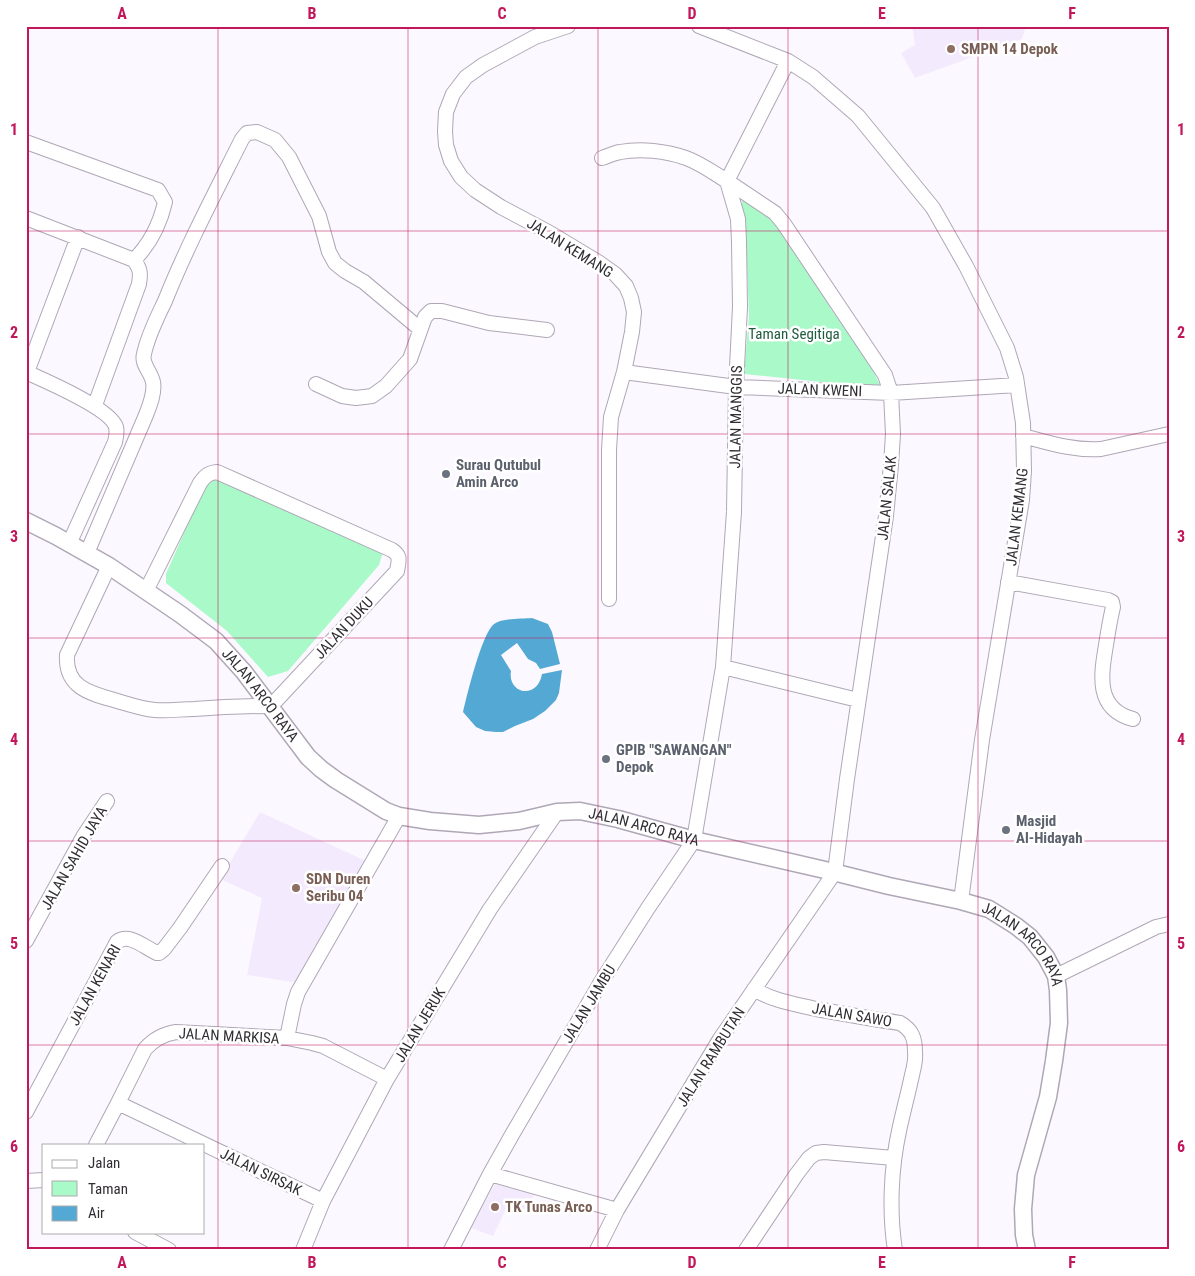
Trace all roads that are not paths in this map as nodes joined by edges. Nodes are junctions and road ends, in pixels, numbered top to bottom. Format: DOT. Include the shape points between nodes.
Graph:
graph roads {
  1 [pos="568,26"];
  2 [pos="699,26"];
  3 [pos="788,61"];
  4 [pos="26,142"];
  5 [pos="602,158"];
  6 [pos="727,181"];
  7 [pos="26,218"];
  8 [pos="78,237"];
  9 [pos="134,260"];
  10 [pos="420,329"];
  11 [pos="547,330"];
  12 [pos="27,372"];
  13 [pos="624,372"];
  14 [pos="316,384"];
  15 [pos="1017,385"];
  16 [pos="736,387"];
  17 [pos="891,393"];
  18 [pos="95,406"];
  19 [pos="1169,434"];
  20 [pos="1023,436"];
  21 [pos="26,521"];
  22 [pos="69,544"];
  23 [pos="87,554"];
  24 [pos="109,566"];
  25 [pos="1008,582"];
  26 [pos="146,591"];
  27 [pos="608,599"];
  28 [pos="723,666"];
  29 [pos="858,700"];
  30 [pos="271,706"];
  31 [pos="1133,719"];
  32 [pos="107,801"];
  33 [pos="557,812"];
  34 [pos="399,816"];
  35 [pos="694,840"];
  36 [pos="222,866"];
  37 [pos="835,872"];
  38 [pos="961,901"];
  39 [pos="1169,924"];
  40 [pos="26,942"];
  41 [pos="1056,976"];
  42 [pos="754,989"];
  43 [pos="287,1038"];
  44 [pos="387,1079"];
  45 [pos="118,1103"];
  46 [pos="26,1112"];
  47 [pos="97,1144"];
  48 [pos="204,1144"];
  49 [pos="205,1145"];
  50 [pos="894,1158"];
  51 [pos="490,1174"];
  52 [pos="42,1180"];
  53 [pos="26,1181"];
  54 [pos="323,1201"];
  55 [pos="617,1210"];
  56 [pos="139,1234"];
  57 [pos="169,1250"];
  58 [pos="303,1250"];
  59 [pos="451,1250"];
  60 [pos="597,1250"];
  61 [pos="746,1250"];
  62 [pos="895,1250"];
  63 [pos="1027,1250"];
  1 -- 13 [label="street, JALAN KEMANG" via="535,36 466,77 453,94 446,112 446,145 461,177 476,190 598,262 626,286 634,312"];
  2 -- 3 [label="street, JALAN KEMANG"];
  3 -- 6 [label="street"];
  3 -- 15 [label="street, JALAN KEMANG" via="813,77 858,116 926,199 966,266 1006,348"];
  4 -- 9 [label="street" via="158,190 165,202 162,214 144,250"];
  5 -- 6 [label="street" via="620,152 646,150 668,154 686,158"];
  6 -- 16 [label="street, JALAN MANGGIS" via="738,219 740,307"];
  6 -- 17 [label="street, JALAN SALAK" via="774,212 784,224 885,375"];
  7 -- 8 [label="street"];
  8 -- 9 [label="street"];
  8 -- 12 [label="street"];
  9 -- 18 [label="street" via="140,268 139,284"];
  10 -- 11 [label="street" via="427,314 438,311"];
  10 -- 14 [label="street" via="410,359 386,386 372,396 342,396"];
  10 -- 23 [label="street" via="364,282 335,263 319,216 289,157 274,140 257,132 248,133 242,139 178,269 149,339 143,356 154,384 152,399"];
  12 -- 18 [label="street"];
  13 -- 16 [label="street, JALAN KWENI"];
  13 -- 27 [label="street, JALAN KEMANG" via="612,417 609,450"];
  15 -- 17 [label="street, JALAN KWENI"];
  15 -- 20 [label="street, JALAN KEMANG"];
  16 -- 17 [label="street, JALAN KWENI"];
  16 -- 28 [label="street, JALAN MANGGIS" via="734,512"];
  17 -- 29 [label="street, JALAN SALAK" via="893,434 887,507"];
  18 -- 22 [label="street" via="113,421 115,442"];
  19 -- 20 [label="street" via="1093,450 1068,448"];
  20 -- 25 [label="street, JALAN KEMANG" via="1022,500"];
  21 -- 22 [label="main road, JALAN ARCO RAYA"];
  22 -- 23 [label="main road, JALAN ARCO RAYA"];
  23 -- 24 [label="main road, JALAN ARCO RAYA"];
  24 -- 26 [label="main road, JALAN ARCO RAYA"];
  24 -- 30 [label="street" via="67,655 68,673 78,685 93,694 158,710"];
  25 -- 31 [label="street" via="1112,602 1101,670 1103,691 1115,710"];
  25 -- 38 [label="street, JALAN KEMANG" via="982,740"];
  26 -- 30 [label="main road, JALAN ARCO RAYA" via="216,641"];
  26 -- 30 [label="street, JALAN DUKU" via="200,482 210,472 397,554 397,571"];
  28 -- 29 [label="street"];
  28 -- 35 [label="street, JALAN MANGGIS"];
  29 -- 37 [label="street, JALAN SALAK"];
  30 -- 34 [label="main road, JALAN ARCO RAYA" via="308,757 336,780"];
  32 -- 40 [label="street, JALAN SAHID JAYA" via="83,837"];
  33 -- 34 [label="main road, JALAN ARCO RAYA" via="519,821 479,825"];
  33 -- 35 [label="main road, JALAN ARCO RAYA" via="580,811"];
  33 -- 44 [label="street, JALAN JERUK" via="490,909"];
  34 -- 43 [label="street" via="298,992"];
  35 -- 37 [label="main road, JALAN ARCO RAYA"];
  35 -- 51 [label="street, JALAN JAMBU" via="601,982"];
  36 -- 46 [label="street, JALAN KENARI" via="159,953 129,939 117,942"];
  37 -- 38 [label="main road, JALAN ARCO RAYA"];
  37 -- 42 [label="street, JALAN RAMBUTAN"];
  38 -- 41 [label="main road, JALAN ARCO RAYA" via="988,909 1030,937"];
  39 -- 41 [label="street" via="1156,927"];
  41 -- 63 [label="main road, JALAN ARCO RAYA" via="1058,1023 1054,1060 1048,1097 1025,1183"];
  42 -- 50 [label="street, JALAN SAWO" via="780,1001 900,1023 908,1028 915,1043 915,1064"];
  42 -- 55 [label="street, JALAN RAMBUTAN" via="720,1039"];
  43 -- 44 [label="street, JALAN MARKISA" via="324,1046"];
  43 -- 45 [label="street, JALAN MARKISA" via="176,1032 159,1036 145,1049"];
  44 -- 54 [label="street, JALAN JERUK"];
  45 -- 47 [label="street, JALAN MARKISA"];
  45 -- 48 [label="street, JALAN SIRSAK"];
  49 -- 54 [label="street, JALAN SIRSAK"];
  50 -- 61 [label="street" via="816,1153 796,1175"];
  50 -- 62 [label="street, JALAN SAWO"];
  51 -- 55 [label="street"];
  51 -- 59 [label="street, JALAN JAMBU"];
  52 -- 53 [label="street"];
  54 -- 58 [label="street, JALAN JERUK"];
  55 -- 60 [label="street, JALAN RAMBUTAN"];
  56 -- 57 [label="street"];
}
